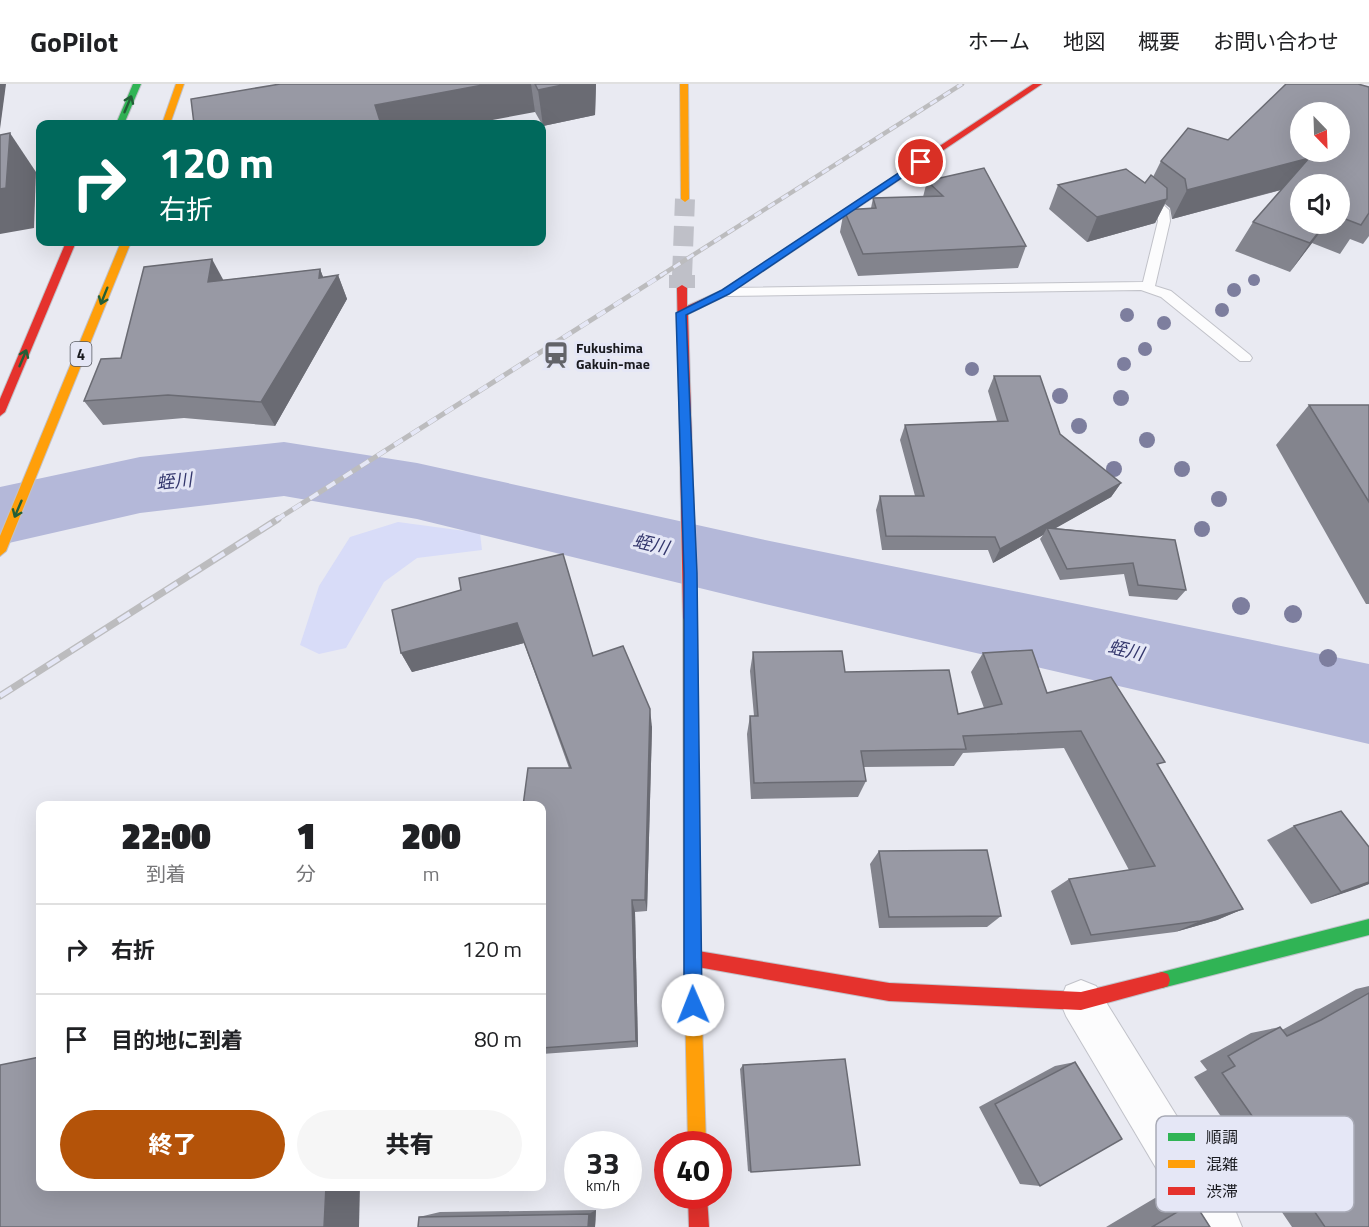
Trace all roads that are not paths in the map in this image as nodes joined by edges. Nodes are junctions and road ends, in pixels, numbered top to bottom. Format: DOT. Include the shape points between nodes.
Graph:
graph roads {
  1 [pos="137,84"];
  2 [pos="180,84"];
  3 [pos="684,84"];
  4 [pos="1038,84"];
  5 [pos="122,120"];
  6 [pos="167,120"];
  7 [pos="1142,193"];
  8 [pos="685,199"];
  9 [pos="69,246"];
  10 [pos="124,246"];
  11 [pos="682,288"];
  12 [pos="1148,288"];
  13 [pos="726,292"];
  14 [pos="681,313"];
  15 [pos="1245,358"];
  16 [pos="0,412"];
  17 [pos="0,551"];
  18 [pos="1369,927"];
  19 [pos="692,958"];
  20 [pos="1081,1001"];
  21 [pos="1156,1125"];
  22 [pos="697,1131"];
  23 [pos="699,1209"];
  24 [pos="1209,1212"];
  25 [pos="699,1227"];
  26 [pos="1218,1227"];
  5 -- 1 [label="main road, one-way"];
  2 -- 6 [label="main road"];
  3 -- 8 [label="main road"];
  4 -- 13 [label="main road"];
  7 -- 12 [label="lane" via="1162,210 1164,222"];
  16 -- 9 [label="main road, one-way"];
  10 -- 17 [label="main road, 4, one-way"];
  11 -- 14 [label="main road"];
  12 -- 13 [label="lane"];
  12 -- 15 [label="lane" via="1166,294"];
  13 -- 14 [label="main road"];
  14 -- 19 [label="main road" via="689,507"];
  18 -- 20 [label="main road"];
  19 -- 20 [label="main road" via="889,992"];
  19 -- 22 [label="main road"];
  20 -- 21 [label="street"];
  23 -- 25 [label="main road"];
  24 -- 26 [label="street"];
}
